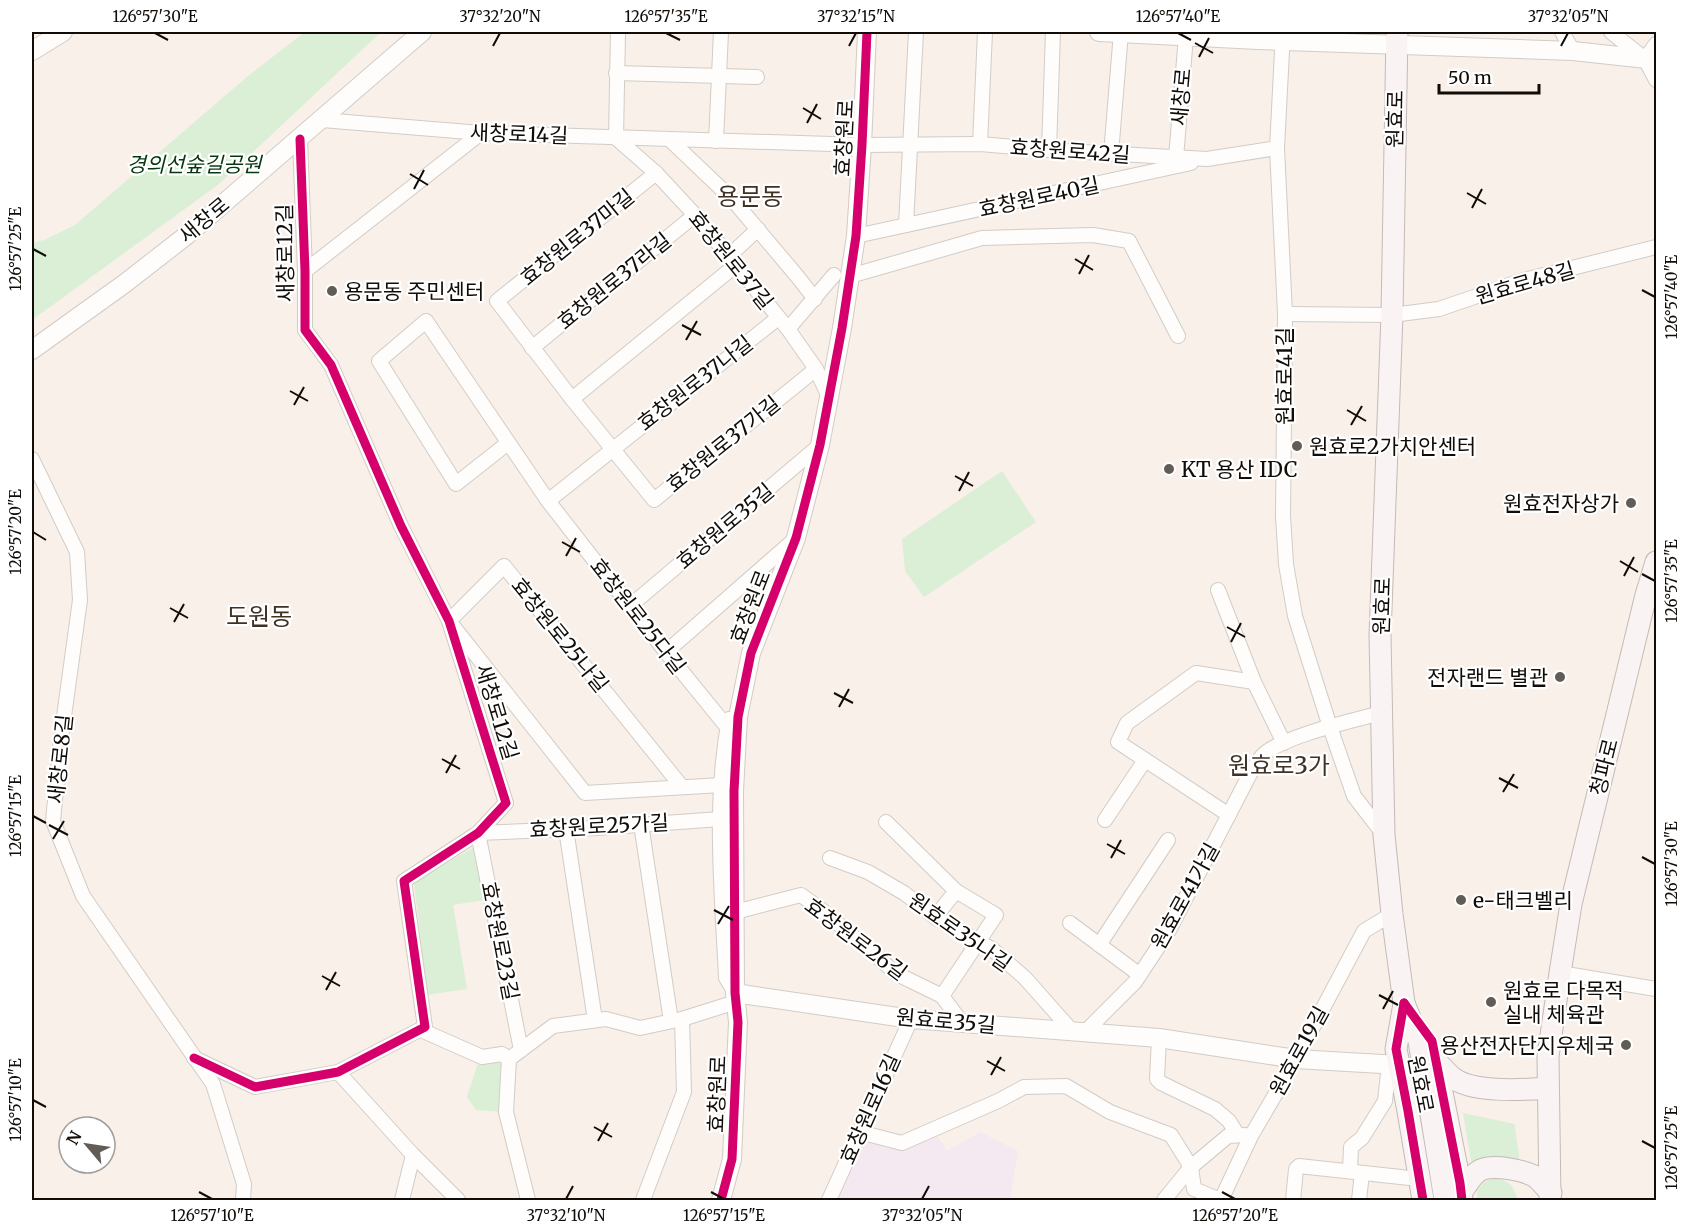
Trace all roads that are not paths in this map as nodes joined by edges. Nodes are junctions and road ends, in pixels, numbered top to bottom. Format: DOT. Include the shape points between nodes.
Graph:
graph roads {
  1 [pos="423,32"];
  2 [pos="618,32"];
  3 [pos="721,32"];
  4 [pos="867,32"];
  5 [pos="916,32"];
  6 [pos="985,32"];
  7 [pos="1053,32"];
  8 [pos="1099,32"];
  9 [pos="1121,32"];
  10 [pos="1562,32"];
  11 [pos="1611,32"];
  12 [pos="54,35"];
  13 [pos="1196,35"];
  14 [pos="1282,36"];
  15 [pos="1397,38"];
  16 [pos="1656,44"];
  17 [pos="32,51"];
  18 [pos="1573,51"];
  19 [pos="1651,60"];
  20 [pos="616,73"];
  21 [pos="718,76"];
  22 [pos="757,77"];
  23 [pos="1656,80"];
  24 [pos="322,120"];
  25 [pos="481,133"];
  26 [pos="616,138"];
  27 [pos="300,139"];
  28 [pos="669,139"];
  29 [pos="716,141"];
  30 [pos="980,144"];
  31 [pos="862,145"];
  32 [pos="910,145"];
  33 [pos="1277,148"];
  34 [pos="1049,150"];
  35 [pos="1111,154"];
  36 [pos="1176,158"];
  37 [pos="1207,159"];
  38 [pos="656,173"];
  39 [pos="694,215"];
  40 [pos="906,225"];
  41 [pos="758,229"];
  42 [pos="856,236"];
  43 [pos="1656,247"];
  44 [pos="733,260"];
  45 [pos="304,271"];
  46 [pos="842,275"];
  47 [pos="814,299"];
  48 [pos="1285,314"];
  49 [pos="1392,315"];
  50 [pos="778,318"];
  51 [pos="788,329"];
  52 [pos="1179,336"];
  53 [pos="532,348"];
  54 [pos="32,350"];
  55 [pos="816,369"];
  56 [pos="829,398"];
  57 [pos="572,399"];
  58 [pos="508,444"];
  59 [pos="820,445"];
  60 [pos="613,449"];
  61 [pos="32,459"];
  62 [pos="548,501"];
  63 [pos="796,538"];
  64 [pos="1656,562"];
  65 [pos="1218,590"];
  66 [pos="630,606"];
  67 [pos="449,621"];
  68 [pos="666,652"];
  69 [pos="751,653"];
  70 [pos="1254,682"];
  71 [pos="1381,713"];
  72 [pos="1330,727"];
  73 [pos="728,728"];
  74 [pos="1284,743"];
  75 [pos="1145,759"];
  76 [pos="722,785"];
  77 [pos="681,787"];
  78 [pos="1229,815"];
  79 [pos="720,819"];
  80 [pos="1106,820"];
  81 [pos="886,822"];
  82 [pos="641,824"];
  83 [pos="566,829"];
  84 [pos="478,832"];
  85 [pos="1384,835"];
  86 [pos="1168,840"];
  87 [pos="830,858"];
  88 [pos="956,891"];
  89 [pos="735,912"];
  90 [pos="1392,914"];
  91 [pos="935,917"];
  92 [pos="1070,923"];
  93 [pos="979,941"];
  94 [pos="1099,945"];
  95 [pos="1560,973"];
  96 [pos="1140,975"];
  97 [pos="1656,990"];
  98 [pos="942,996"];
  99 [pos="735,998"];
  100 [pos="1404,1003"];
  101 [pos="911,1019"];
  102 [pos="596,1020"];
  103 [pos="676,1020"];
  104 [pos="962,1023"];
  105 [pos="421,1030"];
  106 [pos="1078,1032"];
  107 [pos="1159,1038"];
  108 [pos="521,1050"];
  109 [pos="194,1058"];
  110 [pos="509,1059"];
  111 [pos="1296,1059"];
  112 [pos="1436,1061"];
  113 [pos="1394,1065"];
  114 [pos="338,1072"];
  115 [pos="1548,1088"];
  116 [pos="859,1132"];
  117 [pos="1244,1135"];
  118 [pos="413,1155"];
  119 [pos="1191,1167"];
  120 [pos="1356,1172"];
  121 [pos="1419,1179"];
  122 [pos="1551,1197"];
  123 [pos="1456,1198"];
  124 [pos="243,1200"];
  125 [pos="402,1200"];
  126 [pos="458,1200"];
  127 [pos="528,1200"];
  128 [pos="643,1200"];
  129 [pos="722,1200"];
  130 [pos="829,1200"];
  131 [pos="1164,1200"];
  132 [pos="1220,1200"];
  133 [pos="1293,1200"];
  134 [pos="1359,1200"];
  135 [pos="1423,1200"];
  136 [pos="1434,1200"];
  1 -- 24 [label="street, 새창로"];
  2 -- 20 [label="street"];
  3 -- 21 [label="street"];
  4 -- 31 [label="street, 효창원로"];
  5 -- 32 [label="street"];
  6 -- 30 [label="street"];
  7 -- 34 [label="street"];
  8 -- 9 [label="street"];
  9 -- 13 [label="street"];
  9 -- 35 [label="street"];
  10 -- 18 [label="street"];
  11 -- 19 [label="street"];
  12 -- 17 [label="street"];
  13 -- 14 [label="street"];
  13 -- 36 [label="street, 새창로"];
  14 -- 15 [label="street"];
  14 -- 33 [label="street, 원효로41길"];
  15 -- 18 [label="street"];
  15 -- 49 [label="main road, 원효로"];
  16 -- 19 [label="street"];
  18 -- 19 [label="street"];
  19 -- 23 [label="street"];
  20 -- 21 [label="street"];
  20 -- 26 [label="street"];
  21 -- 22 [label="street"];
  21 -- 29 [label="street"];
  24 -- 25 [label="street, 새창로14길"];
  24 -- 27 [label="street, 새창로"];
  25 -- 26 [label="street, 새창로14길"];
  25 -- 45 [label="street"];
  26 -- 28 [label="street, 새창로14길"];
  26 -- 38 [label="street, 효창원로37길"];
  27 -- 45 [label="street, 새창로12길"];
  27 -- 54 [label="street, 새창로" via="187,235"];
  28 -- 29 [label="street, 새창로14길"];
  28 -- 41 [label="street"];
  29 -- 31 [label="street, 새창로14길"];
  30 -- 32 [label="street, 효창원로42길"];
  30 -- 34 [label="street, 효창원로42길"];
  31 -- 32 [label="street, 효창원로42길"];
  31 -- 42 [label="street, 효창원로"];
  32 -- 40 [label="street"];
  33 -- 37 [label="street, 효창원로42길"];
  33 -- 48 [label="street, 원효로41길"];
  34 -- 35 [label="street, 효창원로42길"];
  35 -- 36 [label="street, 효창원로42길"];
  36 -- 37 [label="street, 효창원로42길"];
  37 -- 40 [label="street, 효창원로40길"];
  38 -- 39 [label="street, 효창원로37길"];
  38 -- 53 [label="street, 효창원로37마길" via="498,301"];
  39 -- 44 [label="street, 효창원로37길"];
  39 -- 53 [label="street, 효창원로37라길"];
  40 -- 42 [label="street, 효창원로40길"];
  41 -- 44 [label="street"];
  41 -- 47 [label="street"];
  42 -- 46 [label="street, 효창원로"];
  43 -- 49 [label="street, 원효로48길" via="1524,280 1439,309"];
  44 -- 50 [label="street, 효창원로37길"];
  44 -- 57 [label="street"];
  45 -- 67 [label="street, 새창로12길" via="305,330 331,365 401,526"];
  46 -- 47 [label="street"];
  46 -- 52 [label="street" via="982,238 1094,235 1129,241"];
  46 -- 56 [label="street, 효창원로"];
  47 -- 51 [label="street"];
  48 -- 49 [label="street"];
  48 -- 72 [label="street, 원효로41길" via="1286,564 1295,616"];
  49 -- 71 [label="main road, 원효로" via="1380,635"];
  50 -- 51 [label="street, 효창원로37길"];
  50 -- 60 [label="street, 효창원로37나길"];
  51 -- 55 [label="street, 효창원로37길"];
  53 -- 57 [label="street"];
  55 -- 56 [label="street, 효창원로37길"];
  55 -- 60 [label="street, 효창원로37가길" via="654,500"];
  56 -- 59 [label="street, 효창원로"];
  57 -- 60 [label="street"];
  58 -- 58 [label="street, 효창원로25다길" via="426,321 379,361 456,484"];
  58 -- 62 [label="street, 효창원로25다길"];
  59 -- 63 [label="street, 효창원로"];
  59 -- 66 [label="street, 효창원로35길"];
  60 -- 62 [label="street, 효창원로37나길"];
  61 -- 109 [label="street, 새창로8길" via="77,552 80,600 53,821 83,896"];
  62 -- 66 [label="street, 효창원로25다길"];
  63 -- 68 [label="street, 효창원로"];
  63 -- 69 [label="street, 효창원로"];
  64 -- 95 [label="main road, 청파로" via="1571,904"];
  65 -- 70 [label="street"];
  66 -- 68 [label="street, 효창원로25다길"];
  67 -- 77 [label="street" via="585,794"];
  67 -- 77 [label="street, 효창원로25나길" via="504,566"];
  67 -- 84 [label="street, 새창로12길" via="506,803"];
  68 -- 73 [label="street, 효창원로25다길"];
  69 -- 73 [label="street" via="738,670"];
  69 -- 89 [label="street, 효창원로" via="738,717"];
  70 -- 74 [label="street"];
  70 -- 75 [label="street" via="1196,673 1127,723 1118,742"];
  71 -- 72 [label="street, 원효로41가길"];
  71 -- 85 [label="main road, 원효로"];
  72 -- 74 [label="street, 원효로41가길"];
  72 -- 85 [label="street, 원효로41길" via="1354,796"];
  73 -- 76 [label="street"];
  74 -- 78 [label="street, 원효로41가길" via="1264,754"];
  75 -- 78 [label="street"];
  75 -- 80 [label="street"];
  76 -- 77 [label="street"];
  76 -- 79 [label="street"];
  78 -- 96 [label="street, 원효로41가길" via="1168,932"];
  79 -- 82 [label="street, 효창원로25가길"];
  79 -- 99 [label="street" via="726,978"];
  81 -- 88 [label="street"];
  82 -- 83 [label="street, 효창원로25가길"];
  82 -- 103 [label="street"];
  83 -- 84 [label="street, 효창원로25가길"];
  83 -- 102 [label="street"];
  84 -- 105 [label="street, 새창로12길" via="404,881 425,1027"];
  84 -- 108 [label="street, 효창원로23길"];
  85 -- 90 [label="main road, 원효로"];
  86 -- 94 [label="street, 원효로41가길"];
  87 -- 91 [label="street, 원효로35나길" via="868,872"];
  88 -- 91 [label="street"];
  88 -- 93 [label="street" via="996,915"];
  89 -- 98 [label="street, 효창원로26길" via="801,895 897,974"];
  89 -- 99 [label="street, 효창원로"];
  90 -- 100 [label="main road, 원효로"];
  90 -- 111 [label="street, 원효로19길" via="1364,931"];
  91 -- 93 [label="street, 원효로35나길"];
  92 -- 94 [label="street, 원효로41가길"];
  93 -- 98 [label="street"];
  93 -- 106 [label="street, 원효로35나길" via="1025,978"];
  94 -- 96 [label="street, 원효로41가길"];
  95 -- 97 [label="street"];
  95 -- 115 [label="main road, 청파로" via="1548,1056"];
  96 -- 106 [label="street, 원효로41가길"];
  98 -- 104 [label="street, 효창원로26길"];
  99 -- 101 [label="street, 원효로35길"];
  99 -- 103 [label="street"];
  99 -- 129 [label="street, 효창원로" via="738,1022 732,1159"];
  100 -- 112 [label="main road, 원효로" via="1431,1041"];
  100 -- 113 [label="main road, 원효로"];
  100 -- 123 [label="main road, 원효로" via="1419,1041"];
  100 -- 136 [label="main road"];
  101 -- 104 [label="street, 원효로35길"];
  101 -- 116 [label="street, 효창원로16길"];
  102 -- 103 [label="street" via="640,1028"];
  102 -- 108 [label="street" via="553,1026"];
  103 -- 128 [label="street" via="684,1092"];
  104 -- 106 [label="street, 원효로35길"];
  105 -- 110 [label="street" via="482,1057 502,1054"];
  105 -- 114 [label="street"];
  106 -- 107 [label="street, 원효로35길"];
  107 -- 111 [label="street, 원효로35길"];
  107 -- 117 [label="street" via="1157,1079 1215,1109"];
  108 -- 110 [label="street"];
  109 -- 114 [label="street" via="255,1087"];
  109 -- 124 [label="street, 새창로8길" via="213,1084 244,1184"];
  110 -- 127 [label="street" via="506,1112"];
  111 -- 113 [label="street, 원효로35길"];
  111 -- 117 [label="street, 원효로19길"];
  112 -- 115 [label="main road" via="1454,1079 1468,1085 1514,1090"];
  112 -- 123 [label="main road, 원효로"];
  113 -- 120 [label="street" via="1385,1101 1362,1138 1351,1147"];
  113 -- 121 [label="main road, 원효로" via="1408,1111"];
  114 -- 118 [label="street"];
  115 -- 122 [label="main road, 청파로"];
  116 -- 119 [label="street" via="902,1143 1024,1087 1066,1086 1110,1112 1171,1136"];
  116 -- 130 [label="street, 효창원로16길"];
  117 -- 119 [label="street" via="1228,1136"];
  117 -- 132 [label="street, 원효로19길"];
  118 -- 125 [label="street"];
  118 -- 126 [label="street"];
  119 -- 131 [label="street"];
  119 -- 132 [label="street" via="1194,1189"];
  120 -- 121 [label="street"];
  120 -- 133 [label="street" via="1299,1166"];
  120 -- 134 [label="street"];
  121 -- 135 [label="main road, 원효로"];
  122 -- 123 [label="main road" via="1535,1177 1501,1167 1482,1169"];
}
